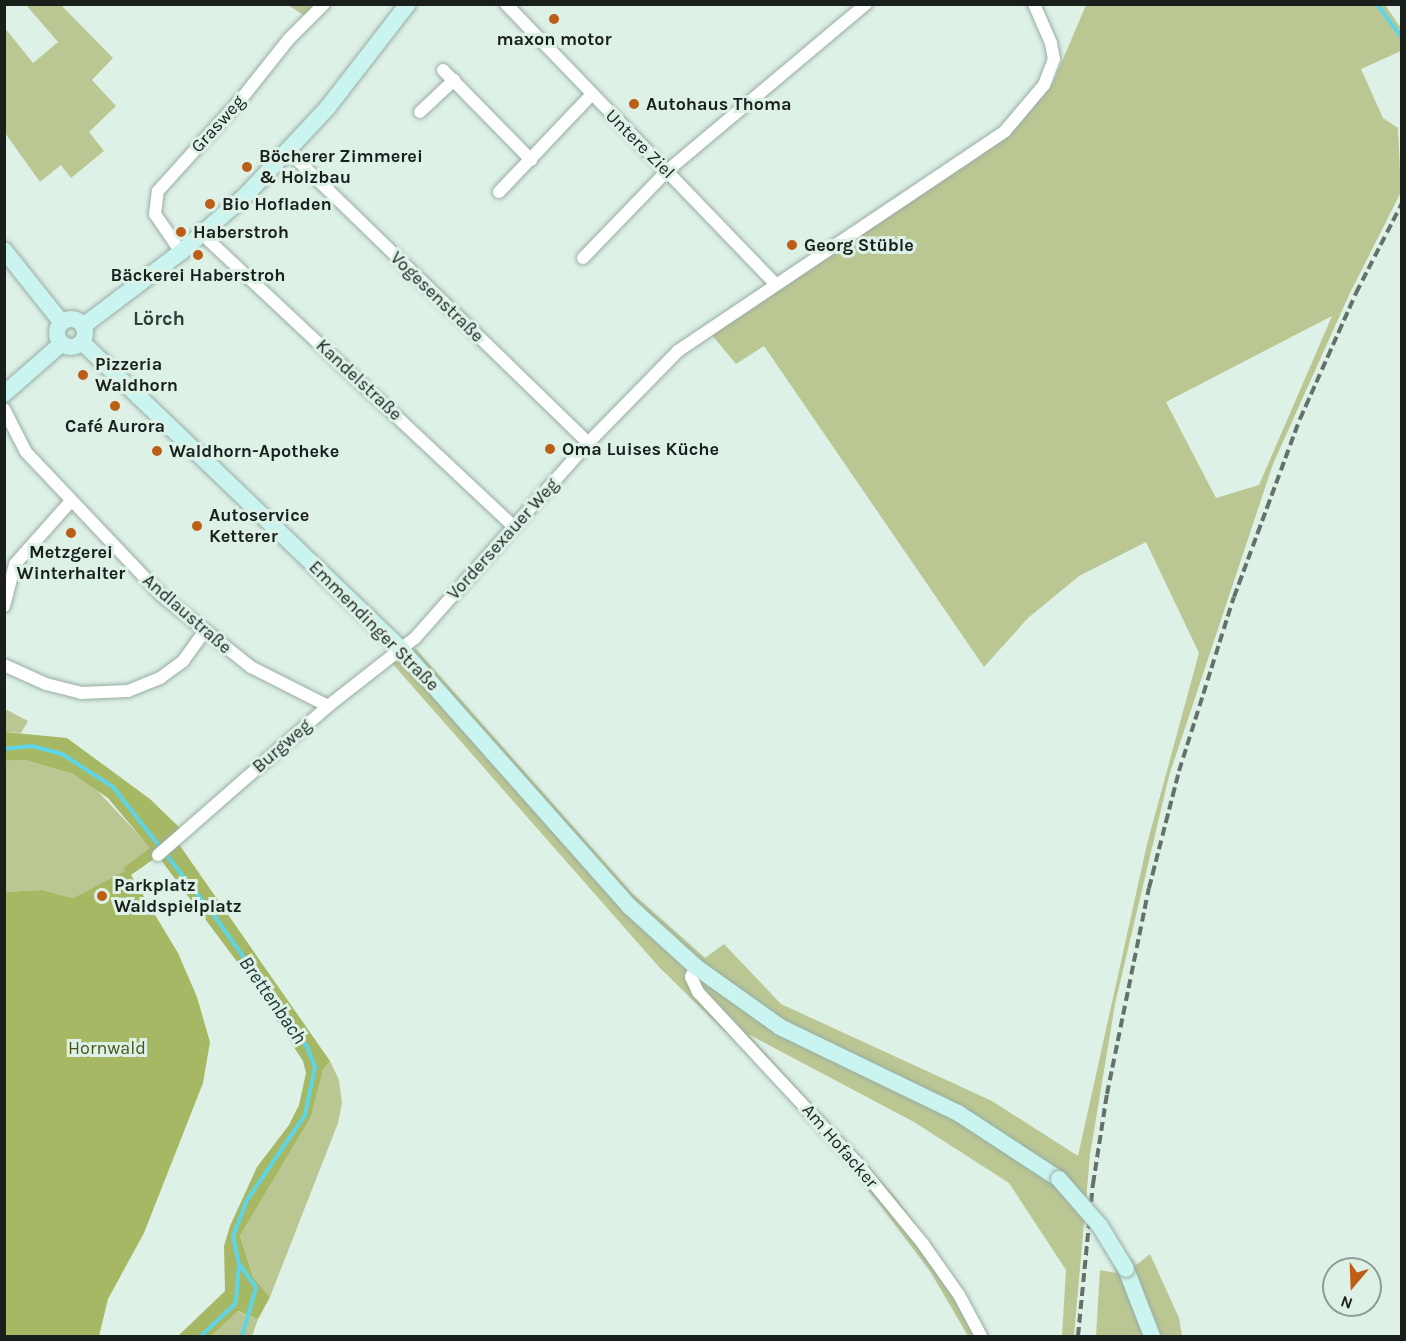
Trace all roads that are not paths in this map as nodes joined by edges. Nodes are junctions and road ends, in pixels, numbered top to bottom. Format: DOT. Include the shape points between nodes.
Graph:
graph roads {
  1 [pos="324,4"];
  2 [pos="408,4"];
  3 [pos="506,4"];
  4 [pos="1034,4"];
  5 [pos="864,5"];
  6 [pos="443,70"];
  7 [pos="454,80"];
  8 [pos="591,95"];
  9 [pos="420,112"];
  10 [pos="287,150"];
  11 [pos="531,160"];
  12 [pos="667,171"];
  13 [pos="499,192"];
  14 [pos="202,234"];
  15 [pos="4,250"];
  16 [pos="181,252"];
  17 [pos="583,258"];
  18 [pos="775,284"];
  19 [pos="62,323"];
  20 [pos="82,334"];
  21 [pos="62,343"];
  22 [pos="4,394"];
  23 [pos="4,409"];
  24 [pos="588,443"];
  25 [pos="71,501"];
  26 [pos="514,527"];
  27 [pos="4,606"];
  28 [pos="204,632"];
  29 [pos="400,648"];
  30 [pos="4,665"];
  31 [pos="328,706"];
  32 [pos="162,852"];
  33 [pos="696,967"];
  34 [pos="981,1336"];
  35 [pos="1152,1336"];
  1 -- 16 [label="street, Grasweg" via="158,191 155,214"];
  2 -- 10 [label="main road" via="328,107"];
  3 -- 8 [label="street, Untere Ziel"];
  4 -- 18 [label="street, Vordersexauer Weg" via="1054,59 1044,85 1020,115 994,141"];
  5 -- 12 [label="street"];
  6 -- 7 [label="street"];
  7 -- 9 [label="street"];
  7 -- 11 [label="street"];
  8 -- 11 [label="street"];
  8 -- 12 [label="street, Untere Ziel"];
  10 -- 14 [label="main road" via="247,194"];
  10 -- 24 [label="street, Vogesenstraße"];
  11 -- 13 [label="street"];
  12 -- 17 [label="street"];
  12 -- 18 [label="street, Untere Ziel"];
  14 -- 16 [label="main road"];
  14 -- 26 [label="street, Kandelstraße"];
  15 -- 19 [label="main road"];
  16 -- 20 [label="main road"];
  18 -- 24 [label="street, Vordersexauer Weg" via="678,351"];
  19 -- 20 [label="main road" via="72,319"];
  19 -- 21 [label="main road" via="58,333"];
  20 -- 21 [label="main road" via="74,346"];
  20 -- 29 [label="main road, Emmendinger Straße"];
  21 -- 22 [label="main road"];
  23 -- 25 [label="street, Andlaustraße" via="26,452"];
  24 -- 26 [label="street, Vordersexauer Weg"];
  25 -- 27 [label="street" via="15,564"];
  25 -- 28 [label="street, Andlaustraße" via="161,595"];
  26 -- 29 [label="street, Vordersexauer Weg" via="415,638"];
  28 -- 30 [label="street" via="183,661 160,678 129,691 81,693 46,684"];
  28 -- 31 [label="street, Andlaustraße" via="251,667"];
  29 -- 31 [label="street, Burgweg"];
  29 -- 33 [label="main road, Emmendinger Straße" via="629,906"];
  31 -- 32 [label="street, Burgweg"];
  33 -- 34 [label="street, Am Hofacker" via="691,977 698,992 817,1118 923,1244 959,1295"];
  33 -- 35 [label="main road, Emmendinger Straße, bridge" via="780,1027 958,1113 1059,1179 1100,1226 1126,1269"];
}
